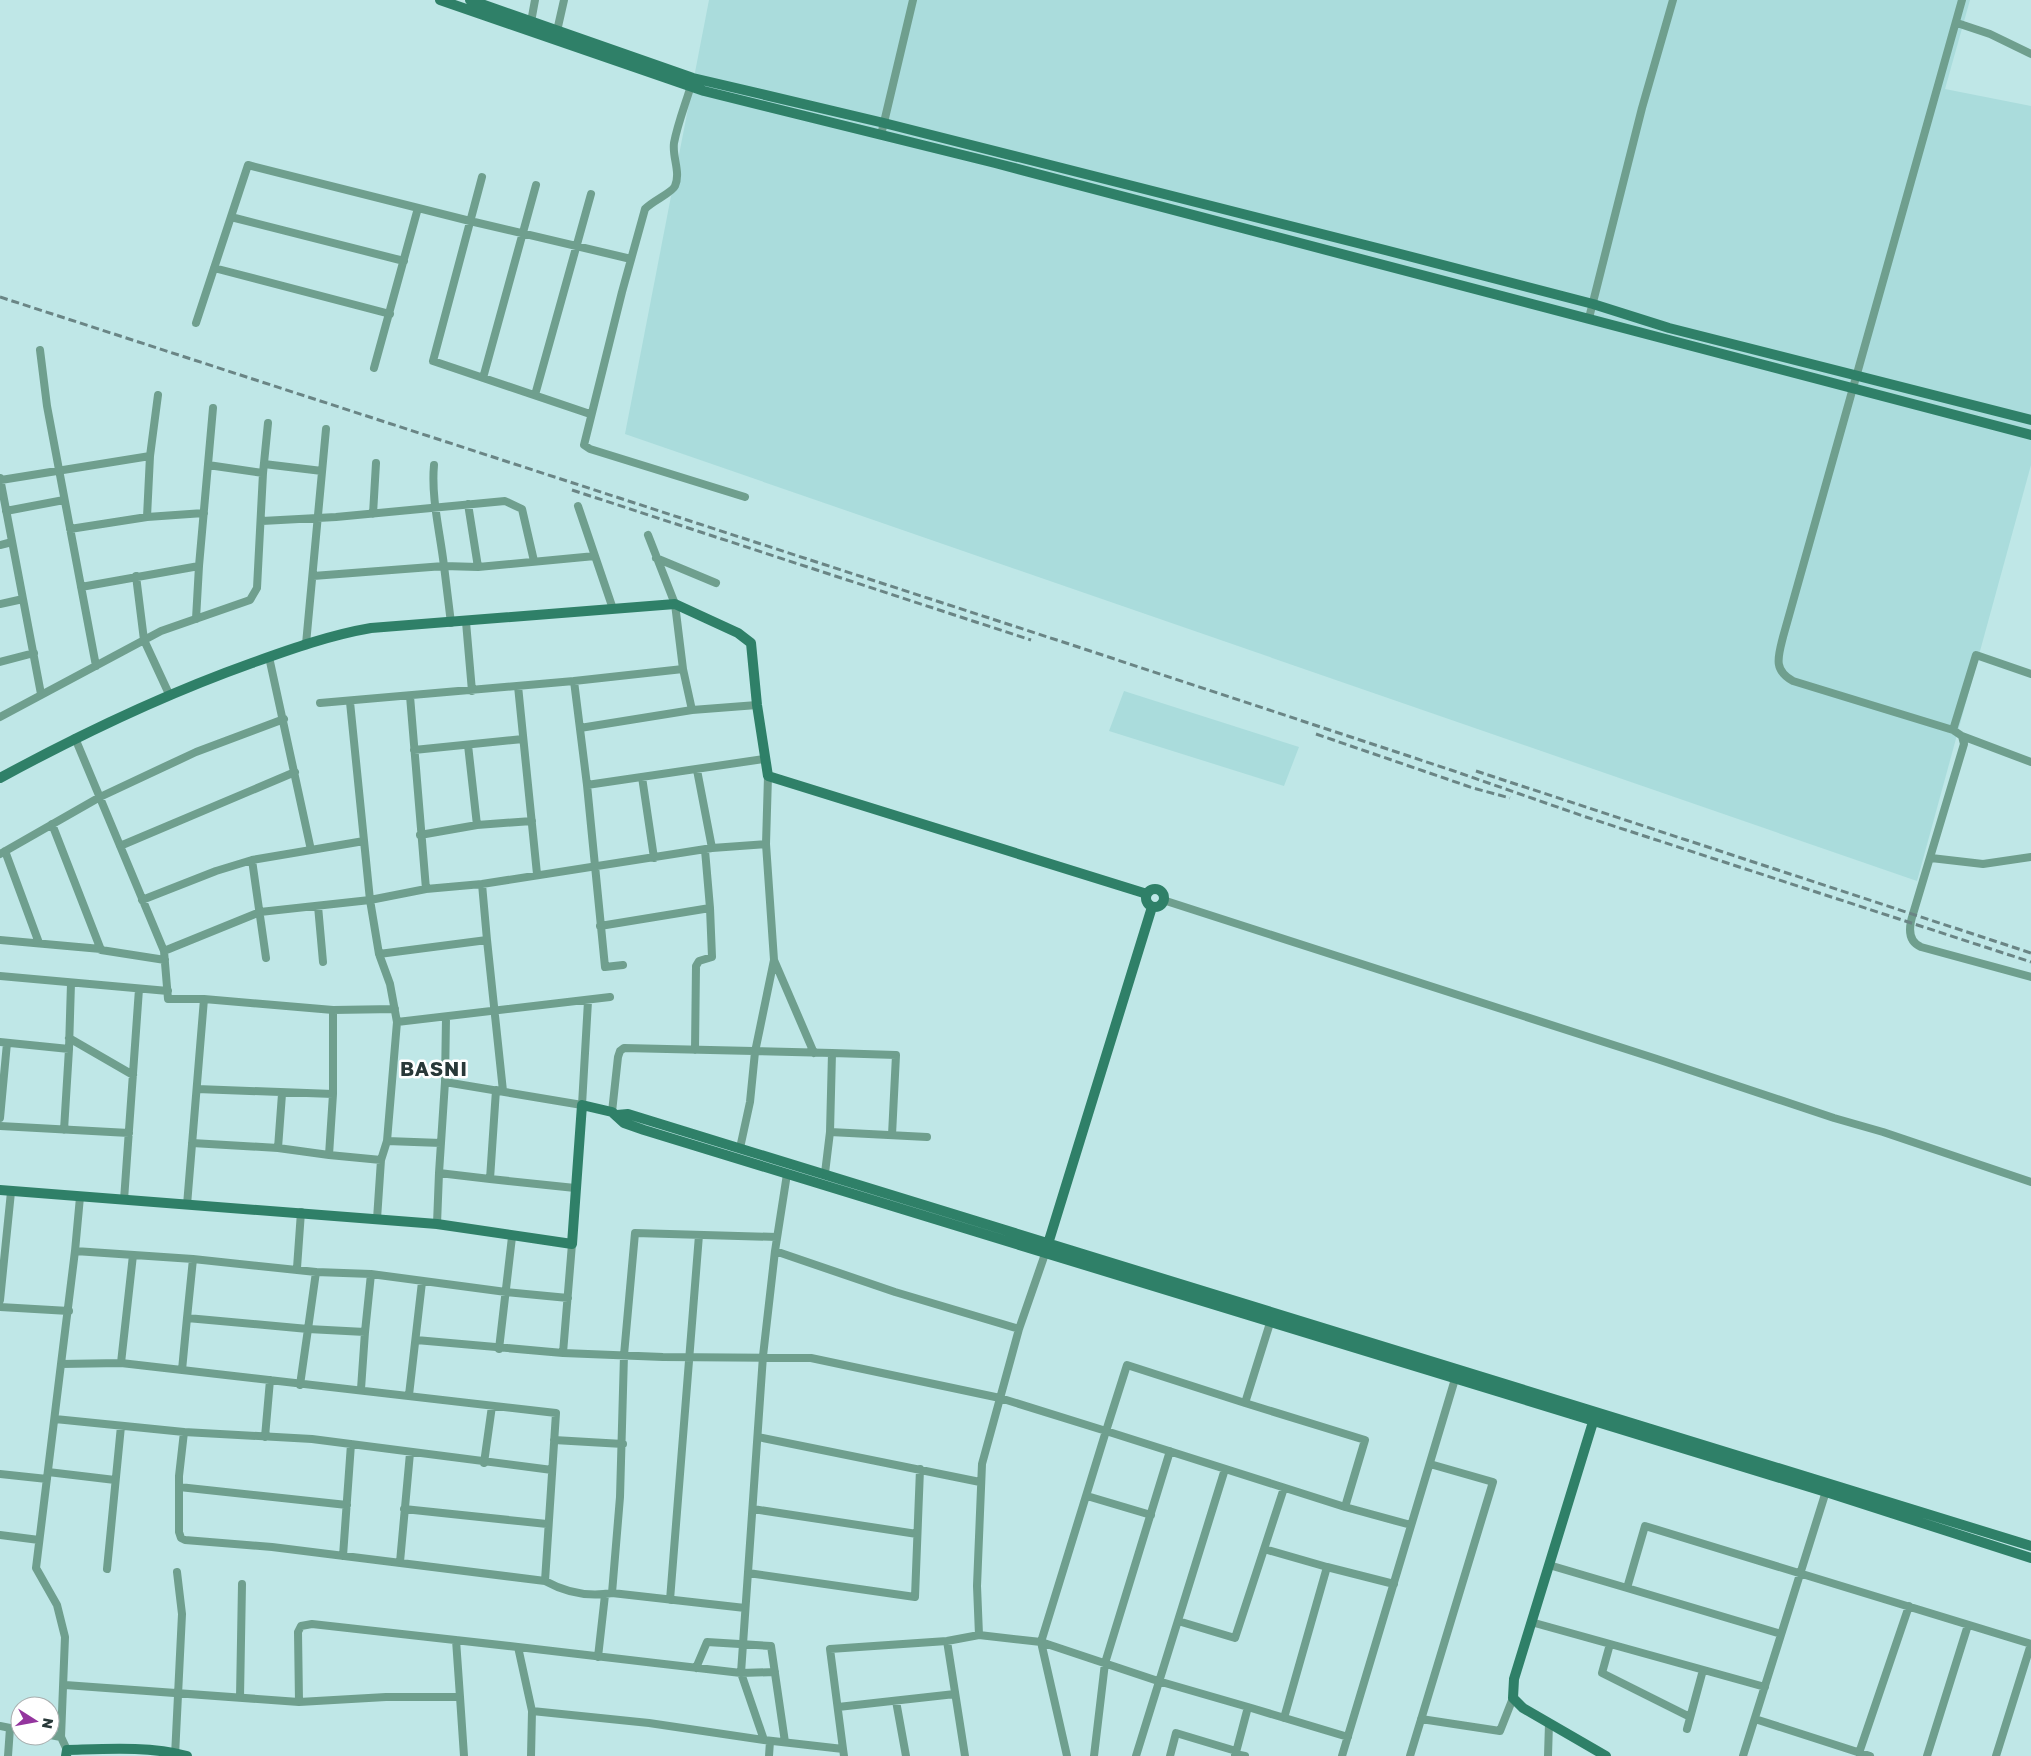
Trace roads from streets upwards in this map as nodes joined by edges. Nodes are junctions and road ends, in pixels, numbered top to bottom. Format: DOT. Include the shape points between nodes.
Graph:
graph roads {
  1 [pos="442,0"];
  2 [pos="470,0"];
  3 [pos="534,0"];
  4 [pos="564,0"];
  5 [pos="913,0"];
  6 [pos="1673,0"];
  7 [pos="1962,0"];
  8 [pos="531,22"];
  9 [pos="1956,23"];
  10 [pos="557,31"];
  11 [pos="2031,54"];
  12 [pos="692,82"];
  13 [pos="884,123"];
  14 [pos="881,135"];
  15 [pos="482,177"];
  16 [pos="536,185"];
  17 [pos="591,194"];
  18 [pos="418,208"];
  19 [pos="231,218"];
  20 [pos="470,221"];
  21 [pos="523,234"];
  22 [pos="576,246"];
  23 [pos="631,259"];
  24 [pos="404,261"];
  25 [pos="214,268"];
  26 [pos="1593,304"];
  27 [pos="390,314"];
  28 [pos="1589,318"];
  29 [pos="196,323"];
  30 [pos="40,350"];
  31 [pos="374,368"];
  32 [pos="1855,376"];
  33 [pos="483,378"];
  34 [pos="1852,388"];
  35 [pos="535,395"];
  36 [pos="158,396"];
  37 [pos="213,408"];
  38 [pos="590,414"];
  39 [pos="2031,420"];
  40 [pos="268,423"];
  41 [pos="326,429"];
  42 [pos="2031,435"];
  43 [pos="150,456"];
  44 [pos="376,463"];
  45 [pos="264,464"];
  46 [pos="208,465"];
  47 [pos="434,465"];
  48 [pos="59,470"];
  49 [pos="322,471"];
  50 [pos="263,473"];
  51 [pos="0,479"];
  52 [pos="745,497"];
  53 [pos="64,500"];
  54 [pos="468,504"];
  55 [pos="578,506"];
  56 [pos="436,508"];
  57 [pos="6,511"];
  58 [pos="204,513"];
  59 [pos="373,514"];
  60 [pos="147,517"];
  61 [pos="317,518"];
  62 [pos="262,521"];
  63 [pos="70,529"];
  64 [pos="648,535"];
  65 [pos="12,542"];
  66 [pos="0,545"];
  67 [pos="596,556"];
  68 [pos="656,558"];
  69 [pos="534,560"];
  70 [pos="199,566"];
  71 [pos="444,566"];
  72 [pos="478,567"];
  73 [pos="136,576"];
  74 [pos="313,576"];
  75 [pos="716,584"];
  76 [pos="81,587"];
  77 [pos="23,599"];
  78 [pos="0,604"];
  79 [pos="675,604"];
  80 [pos="614,609"];
  81 [pos="196,619"];
  82 [pos="466,622"];
  83 [pos="451,623"];
  84 [pos="144,640"];
  85 [pos="306,644"];
  86 [pos="34,653"];
  87 [pos="269,657"];
  88 [pos="0,662"];
  89 [pos="96,666"];
  90 [pos="683,669"];
  91 [pos="2031,674"];
  92 [pos="574,681"];
  93 [pos="518,686"];
  94 [pos="472,690"];
  95 [pos="42,694"];
  96 [pos="169,694"];
  97 [pos="410,696"];
  98 [pos="350,702"];
  99 [pos="320,703"];
  100 [pos="757,705"];
  101 [pos="692,710"];
  102 [pos="0,716"];
  103 [pos="284,719"];
  104 [pos="580,728"];
  105 [pos="1953,730"];
  106 [pos="1962,736"];
  107 [pos="76,738"];
  108 [pos="523,740"];
  109 [pos="468,745"];
  110 [pos="414,750"];
  111 [pos="2030,758"];
  112 [pos="764,759"];
  113 [pos="697,770"];
  114 [pos="295,772"];
  115 [pos="768,776"];
  116 [pos="642,777"];
  117 [pos="0,778"];
  118 [pos="587,785"];
  119 [pos="100,797"];
  120 [pos="532,821"];
  121 [pos="52,824"];
  122 [pos="478,826"];
  123 [pos="420,835"];
  124 [pos="364,841"];
  125 [pos="766,844"];
  126 [pos="120,846"];
  127 [pos="708,849"];
  128 [pos="311,850"];
  129 [pos="2,853"];
  130 [pos="2031,857"];
  131 [pos="654,858"];
  132 [pos="1931,858"];
  133 [pos="252,860"];
  134 [pos="595,865"];
  135 [pos="537,874"];
  136 [pos="482,884"];
  137 [pos="426,889"];
  138 [pos="1147,894"];
  139 [pos="142,900"];
  140 [pos="370,900"];
  141 [pos="1164,900"];
  142 [pos="318,906"];
  143 [pos="1152,907"];
  144 [pos="710,908"];
  145 [pos="260,912"];
  146 [pos="600,926"];
  147 [pos="0,940"];
  148 [pos="487,940"];
  149 [pos="39,943"];
  150 [pos="101,948"];
  151 [pos="164,951"];
  152 [pos="379,954"];
  153 [pos="266,958"];
  154 [pos="164,960"];
  155 [pos="774,960"];
  156 [pos="323,962"];
  157 [pos="623,965"];
  158 [pos="0,976"];
  159 [pos="2031,977"];
  160 [pos="71,983"];
  161 [pos="138,989"];
  162 [pos="168,991"];
  163 [pos="610,997"];
  164 [pos="204,999"];
  165 [pos="588,1001"];
  166 [pos="395,1009"];
  167 [pos="332,1010"];
  168 [pos="496,1010"];
  169 [pos="446,1018"];
  170 [pos="397,1022"];
  171 [pos="69,1038"];
  172 [pos="4,1043"];
  173 [pos="68,1049"];
  174 [pos="695,1050"];
  175 [pos="755,1052"];
  176 [pos="814,1053"];
  177 [pos="832,1053"];
  178 [pos="133,1075"];
  179 [pos="445,1082"];
  180 [pos="197,1089"];
  181 [pos="500,1091"];
  182 [pos="282,1094"];
  183 [pos="333,1094"];
  184 [pos="582,1104"];
  185 [pos="614,1114"];
  186 [pos="0,1118"];
  187 [pos="0,1126"];
  188 [pos="64,1130"];
  189 [pos="830,1132"];
  190 [pos="129,1133"];
  191 [pos="892,1136"];
  192 [pos="927,1137"];
  193 [pos="387,1141"];
  194 [pos="441,1143"];
  195 [pos="192,1144"];
  196 [pos="278,1148"];
  197 [pos="740,1148"];
  198 [pos="329,1155"];
  199 [pos="381,1160"];
  200 [pos="439,1173"];
  201 [pos="787,1174"];
  202 [pos="825,1174"];
  203 [pos="490,1179"];
  204 [pos="2031,1182"];
  205 [pos="575,1188"];
  206 [pos="5,1191"];
  207 [pos="80,1196"];
  208 [pos="124,1200"];
  209 [pos="187,1205"];
  210 [pos="300,1212"];
  211 [pos="377,1219"];
  212 [pos="437,1224"];
  213 [pos="699,1235"];
  214 [pos="512,1237"];
  215 [pos="777,1237"];
  216 [pos="1049,1242"];
  217 [pos="572,1244"];
  218 [pos="3,1247"];
  219 [pos="75,1251"];
  220 [pos="775,1251"];
  221 [pos="1045,1254"];
  222 [pos="133,1255"];
  223 [pos="193,1259"];
  224 [pos="297,1268"];
  225 [pos="316,1272"];
  226 [pos="371,1274"];
  227 [pos="422,1282"];
  228 [pos="506,1292"];
  229 [pos="568,1298"];
  230 [pos="0,1300"];
  231 [pos="0,1307"];
  232 [pos="1238,1308"];
  233 [pos="69,1311"];
  234 [pos="187,1318"];
  235 [pos="1270,1323"];
  236 [pos="308,1329"];
  237 [pos="1019,1329"];
  238 [pos="365,1332"];
  239 [pos="416,1340"];
  240 [pos="499,1349"];
  241 [pos="563,1353"];
  242 [pos="624,1355"];
  243 [pos="763,1356"];
  244 [pos="689,1357"];
  245 [pos="121,1363"];
  246 [pos="61,1364"];
  247 [pos="182,1370"];
  248 [pos="1455,1379"];
  249 [pos="270,1380"];
  250 [pos="300,1385"];
  251 [pos="361,1389"];
  252 [pos="409,1395"];
  253 [pos="1000,1398"];
  254 [pos="1246,1403"];
  255 [pos="492,1406"];
  256 [pos="55,1419"];
  257 [pos="1594,1422"];
  258 [pos="122,1426"];
  259 [pos="1106,1431"];
  260 [pos="184,1432"];
  261 [pos="265,1437"];
  262 [pos="758,1437"];
  263 [pos="554,1440"];
  264 [pos="351,1444"];
  265 [pos="623,1444"];
  266 [pos="1170,1452"];
  267 [pos="410,1453"];
  268 [pos="484,1463"];
  269 [pos="1430,1464"];
  270 [pos="1225,1469"];
  271 [pos="552,1470"];
  272 [pos="920,1470"];
  273 [pos="0,1474"];
  274 [pos="47,1475"];
  275 [pos="115,1480"];
  276 [pos="980,1482"];
  277 [pos="179,1487"];
  278 [pos="1284,1488"];
  279 [pos="1827,1488"];
  280 [pos="1086,1496"];
  281 [pos="346,1505"];
  282 [pos="1346,1507"];
  283 [pos="404,1509"];
  284 [pos="752,1510"];
  285 [pos="1151,1515"];
  286 [pos="547,1524"];
  287 [pos="1411,1525"];
  288 [pos="917,1534"];
  289 [pos="0,1535"];
  290 [pos="39,1540"];
  291 [pos="2031,1546"];
  292 [pos="1264,1549"];
  293 [pos="343,1556"];
  294 [pos="2031,1558"];
  295 [pos="400,1562"];
  296 [pos="1549,1565"];
  297 [pos="1327,1567"];
  298 [pos="107,1569"];
  299 [pos="177,1572"];
  300 [pos="748,1573"];
  301 [pos="1800,1573"];
  302 [pos="545,1581"];
  303 [pos="242,1584"];
  304 [pos="1394,1584"];
  305 [pos="1627,1588"];
  306 [pos="609,1594"];
  307 [pos="670,1600"];
  308 [pos="1909,1606"];
  309 [pos="745,1608"];
  310 [pos="1178,1621"];
  311 [pos="1531,1622"];
  312 [pos="1968,1625"];
  313 [pos="1781,1634"];
  314 [pos="979,1635"];
  315 [pos="456,1640"];
  316 [pos="947,1641"];
  317 [pos="1041,1642"];
  318 [pos="743,1644"];
  319 [pos="1610,1644"];
  320 [pos="518,1647"];
  321 [pos="598,1657"];
  322 [pos="1105,1663"];
  323 [pos="696,1668"];
  324 [pos="1703,1670"];
  325 [pos="775,1672"];
  326 [pos="741,1673"];
  327 [pos="1158,1681"];
  328 [pos="65,1685"];
  329 [pos="1764,1687"];
  330 [pos="178,1693"];
  331 [pos="955,1694"];
  332 [pos="240,1697"];
  333 [pos="460,1697"];
  334 [pos="1513,1698"];
  335 [pos="896,1700"];
  336 [pos="299,1702"];
  337 [pos="838,1707"];
  338 [pos="1248,1707"];
  339 [pos="532,1710"];
  340 [pos="1690,1717"];
  341 [pos="1284,1718"];
  342 [pos="1421,1719"];
  343 [pos="1754,1719"];
  344 [pos="1548,1724"];
  345 [pos="0,1726"];
  346 [pos="10,1728"];
  347 [pos="1687,1729"];
  348 [pos="1348,1736"];
  349 [pos="61,1737"];
  350 [pos="767,1740"];
  351 [pos="785,1742"];
  352 [pos="118,1752"];
  353 [pos="844,1752"];
  354 [pos="67,1753"];
  355 [pos="1859,1753"];
  356 [pos="175,1754"];
  357 [pos="1235,1754"];
  358 [pos="8,1756"];
  359 [pos="187,1756"];
  360 [pos="464,1756"];
  361 [pos="531,1756"];
  362 [pos="769,1756"];
  363 [pos="906,1756"];
  364 [pos="965,1756"];
  365 [pos="1067,1756"];
  366 [pos="1094,1756"];
  367 [pos="1136,1756"];
  368 [pos="1170,1756"];
  369 [pos="1245,1756"];
  370 [pos="1342,1756"];
  371 [pos="1410,1756"];
  372 [pos="1548,1756"];
  373 [pos="1606,1756"];
  374 [pos="1743,1756"];
  375 [pos="1870,1756"];
  376 [pos="1927,1756"];
  377 [pos="1996,1756"];
  1 -- 12 [label="street"];
  2 -- 8 [label="street"];
  3 -- 8 [label="street"];
  4 -- 10 [label="street"];
  5 -- 13 [label="street"];
  6 -- 26 [label="street"];
  7 -- 9 [label="street"];
  8 -- 10 [label="street"];
  9 -- 11 [label="street" via="1990,34"];
  9 -- 32 [label="street"];
  10 -- 12 [label="street"];
  12 -- 13 [label="street"];
  12 -- 14 [label="street"];
  12 -- 23 [label="street" via="679,118 674,145 675,186 671,192 652,201 645,210"];
  13 -- 14 [label="street"];
  13 -- 26 [label="street"];
  14 -- 28 [label="street"];
  15 -- 20 [label="street"];
  16 -- 21 [label="street"];
  17 -- 22 [label="street"];
  18 -- 19 [label="street" via="248,165"];
  18 -- 20 [label="street"];
  18 -- 24 [label="street"];
  19 -- 24 [label="street"];
  19 -- 25 [label="street"];
  20 -- 21 [label="street"];
  20 -- 33 [label="street" via="433,361"];
  21 -- 22 [label="street"];
  21 -- 33 [label="street"];
  22 -- 23 [label="street"];
  22 -- 35 [label="street"];
  23 -- 38 [label="street"];
  24 -- 27 [label="street"];
  25 -- 27 [label="street"];
  25 -- 29 [label="street"];
  26 -- 28 [label="street"];
  26 -- 32 [label="street" via="1669,328"];
  27 -- 31 [label="street"];
  28 -- 34 [label="street"];
  30 -- 48 [label="street"];
  32 -- 34 [label="street"];
  32 -- 39 [label="street"];
  33 -- 35 [label="street"];
  34 -- 42 [label="street"];
  34 -- 105 [label="street" via="1778,655 1779,668 1783,676 1793,682"];
  35 -- 38 [label="street"];
  36 -- 43 [label="street"];
  37 -- 46 [label="street"];
  38 -- 52 [label="street" via="584,445 590,449"];
  40 -- 45 [label="street"];
  41 -- 49 [label="street"];
  43 -- 48 [label="street"];
  43 -- 60 [label="street"];
  44 -- 59 [label="street"];
  45 -- 49 [label="street"];
  45 -- 50 [label="street"];
  46 -- 50 [label="street"];
  46 -- 58 [label="street"];
  47 -- 56 [label="street" via="432,490"];
  48 -- 51 [label="street"];
  48 -- 53 [label="street"];
  49 -- 61 [label="street"];
  50 -- 62 [label="street"];
  51 -- 57 [label="street"];
  53 -- 57 [label="street"];
  53 -- 63 [label="street"];
  54 -- 56 [label="street"];
  54 -- 69 [label="street" via="505,501 522,509"];
  54 -- 72 [label="street"];
  55 -- 67 [label="street"];
  56 -- 59 [label="street"];
  56 -- 71 [label="street"];
  57 -- 65 [label="street"];
  58 -- 60 [label="street"];
  58 -- 70 [label="street"];
  59 -- 61 [label="street"];
  60 -- 63 [label="street"];
  61 -- 62 [label="street"];
  61 -- 74 [label="street"];
  62 -- 81 [label="street" via="257,588 253,596 250,600"];
  63 -- 76 [label="street"];
  64 -- 68 [label="street"];
  65 -- 66 [label="street"];
  65 -- 77 [label="street"];
  67 -- 69 [label="street"];
  67 -- 80 [label="street"];
  68 -- 75 [label="street"];
  68 -- 79 [label="street"];
  69 -- 72 [label="street"];
  70 -- 73 [label="street"];
  70 -- 81 [label="street"];
  71 -- 72 [label="street"];
  71 -- 74 [label="street"];
  71 -- 83 [label="street"];
  73 -- 76 [label="street"];
  73 -- 84 [label="street"];
  74 -- 85 [label="street"];
  76 -- 89 [label="street"];
  77 -- 78 [label="street"];
  77 -- 86 [label="street"];
  79 -- 80 [label="street"];
  79 -- 90 [label="street"];
  79 -- 100 [label="street" via="738,633 751,643"];
  80 -- 82 [label="street"];
  81 -- 84 [label="street"];
  82 -- 83 [label="street"];
  82 -- 94 [label="street"];
  83 -- 85 [label="street" via="372,628"];
  84 -- 89 [label="street"];
  84 -- 96 [label="street"];
  85 -- 87 [label="street"];
  86 -- 88 [label="street"];
  86 -- 95 [label="street"];
  87 -- 96 [label="street"];
  87 -- 103 [label="street"];
  89 -- 95 [label="street"];
  90 -- 92 [label="street"];
  90 -- 101 [label="street"];
  91 -- 105 [label="street" via="1976,655"];
  92 -- 93 [label="street"];
  92 -- 104 [label="street"];
  93 -- 94 [label="street"];
  93 -- 108 [label="street"];
  94 -- 97 [label="street"];
  95 -- 102 [label="street"];
  96 -- 107 [label="street"];
  97 -- 98 [label="street"];
  97 -- 110 [label="street"];
  98 -- 99 [label="street"];
  98 -- 124 [label="street"];
  100 -- 101 [label="street"];
  100 -- 112 [label="street"];
  101 -- 104 [label="street"];
  103 -- 114 [label="street"];
  103 -- 119 [label="street" via="196,752"];
  104 -- 118 [label="street"];
  105 -- 106 [label="street"];
  106 -- 111 [label="street"];
  106 -- 132 [label="street" via="1964,744"];
  107 -- 117 [label="street"];
  107 -- 119 [label="street"];
  108 -- 109 [label="street"];
  108 -- 120 [label="street"];
  109 -- 110 [label="street"];
  109 -- 122 [label="street"];
  110 -- 123 [label="street"];
  112 -- 113 [label="street"];
  112 -- 115 [label="street"];
  113 -- 116 [label="street"];
  113 -- 127 [label="street"];
  114 -- 126 [label="street"];
  114 -- 128 [label="street"];
  115 -- 125 [label="street"];
  115 -- 138 [label="street"];
  116 -- 118 [label="street"];
  116 -- 131 [label="street"];
  118 -- 134 [label="street"];
  119 -- 121 [label="street"];
  119 -- 126 [label="street"];
  120 -- 122 [label="street"];
  120 -- 135 [label="street"];
  121 -- 129 [label="street"];
  121 -- 150 [label="street"];
  122 -- 123 [label="street"];
  123 -- 137 [label="street"];
  124 -- 128 [label="street"];
  124 -- 140 [label="street"];
  125 -- 127 [label="street"];
  125 -- 155 [label="street"];
  126 -- 139 [label="street"];
  127 -- 131 [label="street"];
  127 -- 144 [label="street"];
  128 -- 133 [label="street"];
  129 -- 149 [label="street"];
  130 -- 132 [label="street" via="1983,864"];
  131 -- 134 [label="street"];
  132 -- 159 [label="street" via="1910,924 1909,933 1916,945"];
  133 -- 139 [label="street"];
  133 -- 145 [label="street"];
  134 -- 135 [label="street"];
  134 -- 146 [label="street"];
  135 -- 136 [label="street"];
  136 -- 137 [label="street"];
  136 -- 148 [label="street"];
  137 -- 140 [label="street"];
  138 -- 141 [label="street" via="1152,889 1158,890"];
  138 -- 143 [label="street" via="1146,902"];
  139 -- 151 [label="street"];
  140 -- 142 [label="street"];
  140 -- 152 [label="street"];
  141 -- 143 [label="street"];
  141 -- 204 [label="street"];
  142 -- 145 [label="street"];
  142 -- 156 [label="street"];
  143 -- 216 [label="street"];
  144 -- 146 [label="street"];
  144 -- 174 [label="street" via="712,957 699,961 696,966"];
  145 -- 151 [label="street"];
  145 -- 153 [label="street"];
  146 -- 157 [label="street" via="605,967"];
  147 -- 149 [label="street"];
  148 -- 152 [label="street"];
  148 -- 168 [label="street"];
  149 -- 150 [label="street"];
  150 -- 154 [label="street"];
  151 -- 154 [label="street"];
  152 -- 166 [label="street"];
  154 -- 162 [label="street"];
  155 -- 175 [label="street"];
  155 -- 176 [label="street"];
  158 -- 160 [label="street"];
  160 -- 161 [label="street"];
  160 -- 171 [label="street"];
  161 -- 162 [label="street"];
  161 -- 178 [label="street"];
  162 -- 164 [label="street" via="168,999"];
  163 -- 165 [label="street"];
  164 -- 167 [label="street"];
  164 -- 180 [label="street"];
  165 -- 168 [label="street"];
  165 -- 184 [label="street"];
  166 -- 167 [label="street"];
  166 -- 170 [label="street"];
  167 -- 183 [label="street"];
  168 -- 169 [label="street"];
  168 -- 181 [label="street"];
  169 -- 170 [label="street"];
  169 -- 179 [label="street"];
  170 -- 193 [label="street"];
  171 -- 173 [label="street"];
  171 -- 178 [label="street"];
  172 -- 173 [label="street"];
  172 -- 186 [label="street"];
  173 -- 188 [label="street"];
  174 -- 175 [label="street"];
  174 -- 185 [label="street" via="624,1048 620,1051"];
  175 -- 176 [label="street"];
  175 -- 197 [label="street" via="750,1102"];
  176 -- 177 [label="street"];
  177 -- 189 [label="street"];
  177 -- 191 [label="street" via="896,1055"];
  178 -- 190 [label="street"];
  179 -- 181 [label="street"];
  179 -- 194 [label="street"];
  180 -- 182 [label="street"];
  180 -- 195 [label="street"];
  181 -- 184 [label="street"];
  181 -- 203 [label="street"];
  182 -- 183 [label="street"];
  182 -- 196 [label="street"];
  183 -- 198 [label="street"];
  184 -- 185 [label="street"];
  184 -- 205 [label="street"];
  185 -- 197 [label="street" via="628,1114"];
  185 -- 201 [label="street" via="624,1123 644,1130"];
  187 -- 188 [label="street"];
  188 -- 190 [label="street"];
  189 -- 191 [label="street"];
  189 -- 202 [label="street"];
  190 -- 208 [label="street"];
  191 -- 192 [label="street"];
  193 -- 194 [label="street"];
  193 -- 199 [label="street"];
  194 -- 200 [label="street"];
  195 -- 196 [label="street"];
  195 -- 209 [label="street"];
  196 -- 198 [label="street"];
  197 -- 202 [label="street"];
  198 -- 199 [label="street"];
  199 -- 211 [label="street"];
  200 -- 203 [label="street"];
  200 -- 212 [label="street"];
  201 -- 215 [label="street"];
  201 -- 221 [label="street"];
  202 -- 216 [label="street" via="943,1213"];
  203 -- 205 [label="street"];
  205 -- 217 [label="street"];
  206 -- 207 [label="street"];
  206 -- 218 [label="street"];
  207 -- 208 [label="street"];
  207 -- 219 [label="street"];
  208 -- 209 [label="street"];
  209 -- 210 [label="street"];
  210 -- 211 [label="street"];
  210 -- 224 [label="street"];
  211 -- 212 [label="street"];
  212 -- 214 [label="street"];
  213 -- 215 [label="street"];
  213 -- 242 [label="street" via="635,1232"];
  213 -- 244 [label="street"];
  214 -- 217 [label="street"];
  214 -- 228 [label="street"];
  215 -- 220 [label="street"];
  216 -- 221 [label="street"];
  216 -- 232 [label="street"];
  217 -- 229 [label="street"];
  218 -- 230 [label="street"];
  219 -- 222 [label="street"];
  219 -- 233 [label="street"];
  220 -- 237 [label="street" via="895,1292"];
  220 -- 243 [label="street"];
  221 -- 232 [label="street"];
  221 -- 237 [label="street"];
  222 -- 223 [label="street"];
  222 -- 245 [label="street"];
  223 -- 224 [label="street" via="265,1268"];
  223 -- 234 [label="street"];
  224 -- 225 [label="street"];
  225 -- 226 [label="street"];
  225 -- 236 [label="street"];
  226 -- 227 [label="street"];
  226 -- 238 [label="street"];
  227 -- 228 [label="street"];
  227 -- 239 [label="street"];
  228 -- 229 [label="street"];
  228 -- 240 [label="street"];
  229 -- 241 [label="street"];
  231 -- 233 [label="street"];
  232 -- 235 [label="street"];
  232 -- 279 [label="street"];
  233 -- 246 [label="street"];
  234 -- 236 [label="street"];
  234 -- 247 [label="street"];
  235 -- 248 [label="street"];
  235 -- 254 [label="street"];
  236 -- 238 [label="street"];
  236 -- 250 [label="street"];
  237 -- 253 [label="street"];
  238 -- 251 [label="street"];
  239 -- 240 [label="street"];
  239 -- 252 [label="street"];
  240 -- 241 [label="street"];
  241 -- 242 [label="street"];
  242 -- 244 [label="street"];
  242 -- 265 [label="street"];
  243 -- 244 [label="street"];
  243 -- 253 [label="street" via="811,1358"];
  243 -- 262 [label="street"];
  244 -- 307 [label="street"];
  245 -- 246 [label="street"];
  245 -- 247 [label="street"];
  246 -- 256 [label="street"];
  247 -- 249 [label="street"];
  248 -- 257 [label="street"];
  248 -- 269 [label="street"];
  249 -- 250 [label="street"];
  249 -- 261 [label="street"];
  250 -- 251 [label="street"];
  251 -- 252 [label="street"];
  252 -- 255 [label="street"];
  253 -- 259 [label="street"];
  253 -- 276 [label="street"];
  254 -- 259 [label="street" via="1127,1365"];
  254 -- 282 [label="street" via="1366,1440"];
  255 -- 263 [label="street" via="556,1413"];
  255 -- 268 [label="street"];
  256 -- 258 [label="street"];
  256 -- 274 [label="street"];
  257 -- 279 [label="street"];
  257 -- 296 [label="street"];
  258 -- 260 [label="street"];
  258 -- 275 [label="street"];
  259 -- 266 [label="street"];
  259 -- 280 [label="street"];
  260 -- 261 [label="street"];
  260 -- 277 [label="street"];
  261 -- 264 [label="street"];
  262 -- 272 [label="street"];
  262 -- 284 [label="street"];
  263 -- 265 [label="street"];
  263 -- 271 [label="street"];
  264 -- 267 [label="street"];
  264 -- 281 [label="street"];
  265 -- 306 [label="street"];
  266 -- 270 [label="street"];
  266 -- 285 [label="street"];
  267 -- 268 [label="street"];
  267 -- 283 [label="street"];
  268 -- 271 [label="street"];
  269 -- 287 [label="street"];
  269 -- 342 [label="street" via="1493,1482"];
  270 -- 278 [label="street"];
  270 -- 310 [label="street"];
  271 -- 286 [label="street"];
  272 -- 276 [label="street"];
  272 -- 288 [label="street"];
  273 -- 274 [label="street"];
  274 -- 275 [label="street"];
  274 -- 290 [label="street"];
  275 -- 298 [label="street"];
  276 -- 314 [label="street"];
  277 -- 281 [label="street"];
  277 -- 293 [label="street" via="179,1532 185,1540"];
  278 -- 282 [label="street"];
  278 -- 292 [label="street"];
  279 -- 291 [label="street"];
  279 -- 294 [label="street"];
  279 -- 301 [label="street"];
  280 -- 285 [label="street"];
  280 -- 317 [label="street"];
  281 -- 293 [label="street"];
  282 -- 287 [label="street"];
  283 -- 286 [label="street"];
  283 -- 295 [label="street"];
  284 -- 288 [label="street"];
  284 -- 300 [label="street"];
  285 -- 322 [label="street"];
  286 -- 302 [label="street"];
  287 -- 304 [label="street"];
  288 -- 300 [label="street" via="914,1597"];
  289 -- 290 [label="street"];
  290 -- 328 [label="street" via="36,1568 57,1606 65,1637"];
  292 -- 297 [label="street"];
  292 -- 310 [label="street" via="1235,1638"];
  293 -- 295 [label="street"];
  295 -- 302 [label="street"];
  296 -- 305 [label="street"];
  296 -- 311 [label="street"];
  297 -- 304 [label="street"];
  297 -- 341 [label="street"];
  299 -- 330 [label="street" via="182,1614"];
  300 -- 309 [label="street"];
  301 -- 305 [label="street" via="1645,1526"];
  301 -- 308 [label="street"];
  301 -- 313 [label="street"];
  302 -- 306 [label="street" via="566,1591"];
  303 -- 332 [label="street"];
  304 -- 348 [label="street"];
  305 -- 313 [label="street"];
  306 -- 307 [label="street"];
  306 -- 321 [label="street"];
  307 -- 309 [label="street"];
  308 -- 312 [label="street"];
  308 -- 355 [label="street"];
  309 -- 318 [label="street"];
  310 -- 327 [label="street"];
  311 -- 319 [label="street"];
  311 -- 334 [label="street" via="1514,1678"];
  312 -- 376 [label="street"];
  312 -- 377 [label="street" via="2031,1644"];
  313 -- 329 [label="street"];
  314 -- 316 [label="street"];
  314 -- 317 [label="street"];
  315 -- 320 [label="street"];
  315 -- 333 [label="street"];
  315 -- 336 [label="street" via="312,1624 301,1626 298,1632"];
  316 -- 331 [label="street"];
  316 -- 337 [label="street" via="830,1649"];
  317 -- 322 [label="street"];
  317 -- 365 [label="street"];
  318 -- 323 [label="street" via="708,1642"];
  318 -- 325 [label="street" via="771,1646"];
  318 -- 326 [label="street"];
  319 -- 324 [label="street"];
  319 -- 340 [label="street" via="1602,1673"];
  320 -- 321 [label="street"];
  320 -- 339 [label="street"];
  321 -- 323 [label="street"];
  322 -- 327 [label="street"];
  322 -- 366 [label="street"];
  323 -- 326 [label="street"];
  324 -- 329 [label="street"];
  324 -- 340 [label="street"];
  325 -- 326 [label="street"];
  325 -- 351 [label="street"];
  326 -- 350 [label="street"];
  327 -- 338 [label="street"];
  327 -- 367 [label="street"];
  328 -- 330 [label="street"];
  328 -- 349 [label="street"];
  329 -- 343 [label="street"];
  330 -- 332 [label="street"];
  330 -- 356 [label="street"];
  331 -- 335 [label="street"];
  331 -- 364 [label="street"];
  332 -- 336 [label="street"];
  333 -- 336 [label="street" via="386,1696"];
  333 -- 360 [label="street"];
  334 -- 342 [label="street" via="1500,1731"];
  334 -- 344 [label="street"];
  335 -- 337 [label="street"];
  335 -- 363 [label="street"];
  337 -- 353 [label="street"];
  338 -- 341 [label="street"];
  338 -- 357 [label="street"];
  339 -- 350 [label="street"];
  339 -- 361 [label="street"];
  340 -- 347 [label="street"];
  341 -- 348 [label="street"];
  342 -- 371 [label="street"];
  343 -- 355 [label="street"];
  343 -- 374 [label="street"];
  344 -- 372 [label="street"];
  344 -- 373 [label="street"];
  345 -- 346 [label="street"];
  346 -- 358 [label="street"];
  348 -- 370 [label="street"];
  349 -- 354 [label="street"];
  350 -- 351 [label="street"];
  350 -- 362 [label="street"];
  351 -- 353 [label="street"];
  352 -- 354 [label="street"];
  352 -- 356 [label="street"];
  355 -- 375 [label="street"];
  356 -- 359 [label="street"];
  357 -- 368 [label="street" via="1176,1733"];
  357 -- 369 [label="street"];
}
